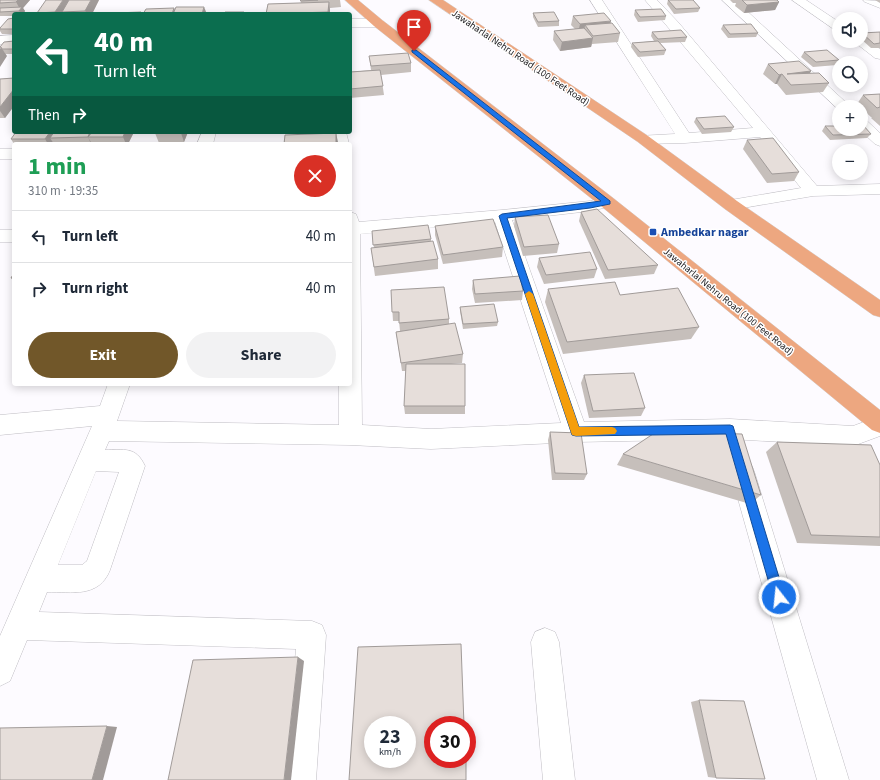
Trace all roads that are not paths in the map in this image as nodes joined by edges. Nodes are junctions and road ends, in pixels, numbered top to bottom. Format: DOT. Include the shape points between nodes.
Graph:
graph roads {
  1 [pos="351,0"];
  2 [pos="434,0"];
  3 [pos="596,0"];
  4 [pos="651,0"];
  5 [pos="728,0"];
  6 [pos="798,0"];
  7 [pos="870,0"];
  8 [pos="880,5"];
  9 [pos="832,22"];
  10 [pos="378,23"];
  11 [pos="352,24"];
  12 [pos="12,39"];
  13 [pos="0,40"];
  14 [pos="868,47"];
  15 [pos="880,55"];
  16 [pos="836,100"];
  17 [pos="868,130"];
  18 [pos="763,132"];
  19 [pos="685,138"];
  20 [pos="643,139"];
  21 [pos="880,141"];
  22 [pos="0,154"];
  23 [pos="12,154"];
  24 [pos="880,189"];
  25 [pos="813,192"];
  26 [pos="607,202"];
  27 [pos="731,205"];
  28 [pos="502,216"];
  29 [pos="352,225"];
  30 [pos="0,236"];
  31 [pos="12,236"];
  32 [pos="880,310"];
  33 [pos="119,386"];
  34 [pos="350,386"];
  35 [pos="105,423"];
  36 [pos="0,424"];
  37 [pos="880,424"];
  38 [pos="730,429"];
  39 [pos="576,432"];
  40 [pos="350,435"];
  41 [pos="89,460"];
  42 [pos="39,579"];
  43 [pos="19,626"];
  44 [pos="545,642"];
  45 [pos="0,671"];
  46 [pos="300,780"];
  47 [pos="558,780"];
  48 [pos="833,780"];
  1 -- 10 [label="main road, Jawaharlal Nehru Road (100 Feet Road)"];
  2 -- 20 [label="main road, Jawaharlal Nehru Road (100 Feet Road)"];
  3 -- 19 [label="street"];
  4 -- 18 [label="street"];
  5 -- 16 [label="street"];
  6 -- 9 [label="street"];
  7 -- 8 [label="street"];
  10 -- 11 [label="street"];
  10 -- 26 [label="main road, Jawaharlal Nehru Road (100 Feet Road)"];
  12 -- 13 [label="street"];
  14 -- 15 [label="street"];
  17 -- 21 [label="street"];
  18 -- 19 [label="street"];
  18 -- 25 [label="street"];
  19 -- 20 [label="street"];
  20 -- 27 [label="main road, Jawaharlal Nehru Road (100 Feet Road)"];
  22 -- 23 [label="street"];
  24 -- 25 [label="street"];
  25 -- 27 [label="street"];
  26 -- 28 [label="street"];
  26 -- 37 [label="main road, Jawaharlal Nehru Road (100 Feet Road)"];
  27 -- 32 [label="main road, Jawaharlal Nehru Road (100 Feet Road)"];
  28 -- 29 [label="street"];
  28 -- 39 [label="street"];
  30 -- 31 [label="street"];
  33 -- 35 [label="street"];
  34 -- 40 [label="street"];
  35 -- 36 [label="street"];
  35 -- 40 [label="street"];
  35 -- 41 [label="street"];
  37 -- 38 [label="street" via="853,436"];
  38 -- 39 [label="street"];
  38 -- 48 [label="street"];
  39 -- 40 [label="street" via="431,439"];
  41 -- 42 [label="street"];
  41 -- 42 [label="street" via="129,461 132,466 97,570 88,578"];
  42 -- 43 [label="street"];
  43 -- 45 [label="street"];
  43 -- 46 [label="street" via="312,635"];
  44 -- 47 [label="street"];
}
